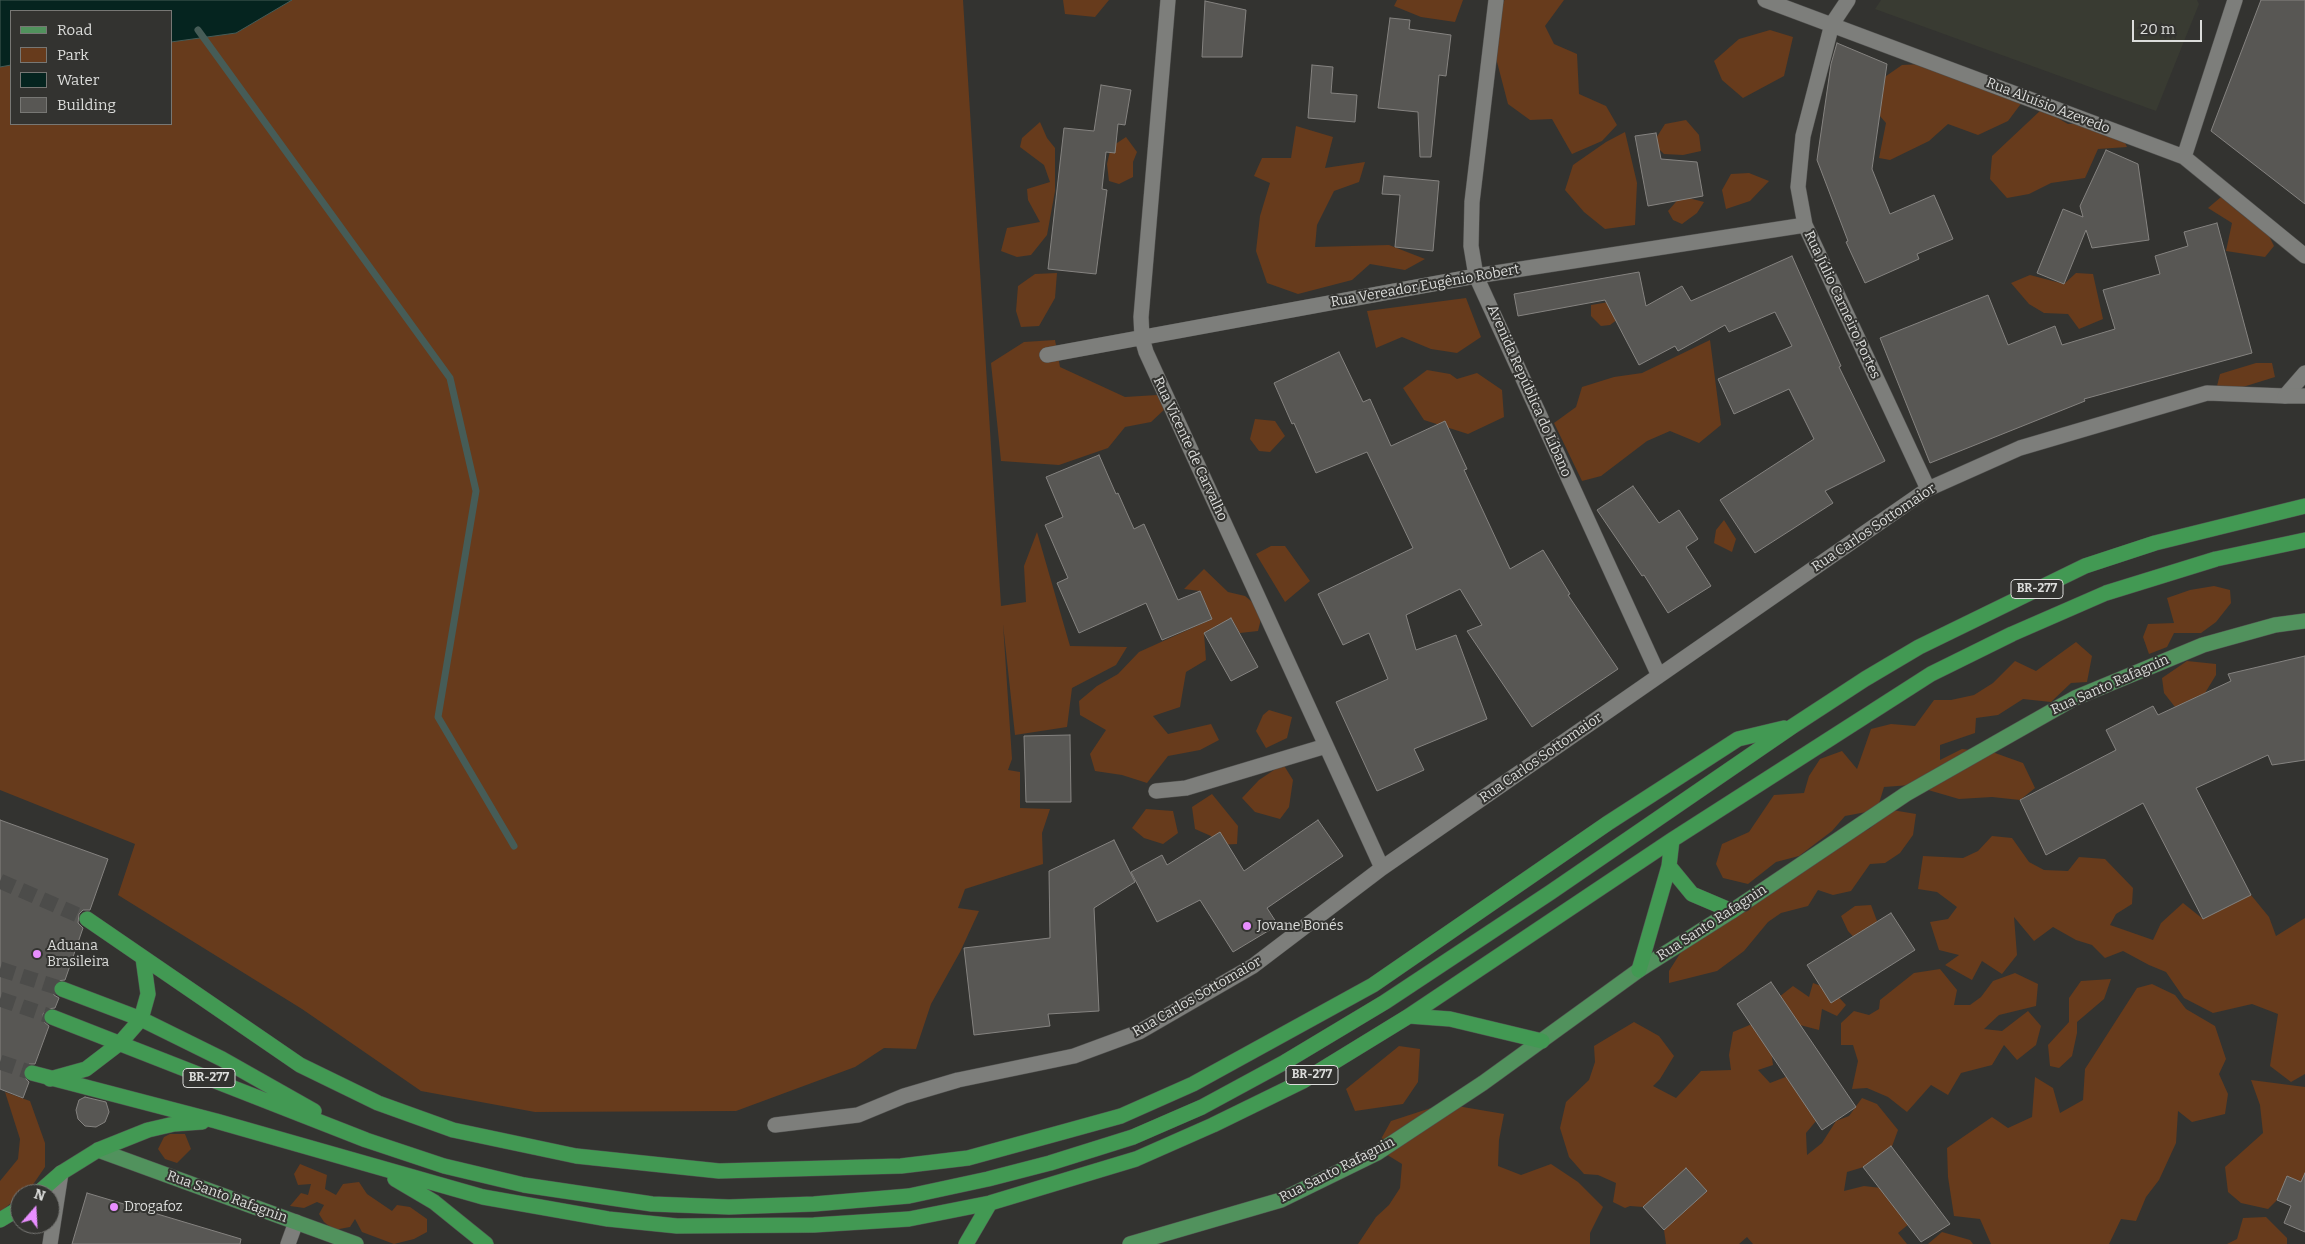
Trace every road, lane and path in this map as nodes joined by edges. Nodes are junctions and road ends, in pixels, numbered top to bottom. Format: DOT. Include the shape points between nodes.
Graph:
graph roads {
  1 [pos="1168,0"];
  2 [pos="1496,0"];
  3 [pos="1765,0"];
  4 [pos="1848,0"];
  5 [pos="2236,0"];
  6 [pos="1832,24"];
  7 [pos="2184,157"];
  8 [pos="1805,225"];
  9 [pos="2305,256"];
  10 [pos="1476,276"];
  11 [pos="1142,338"];
  12 [pos="1047,355"];
  13 [pos="2305,373"];
  14 [pos="2284,396"];
  15 [pos="2305,396"];
  16 [pos="1928,489"];
  17 [pos="2305,506"];
  18 [pos="2305,540"];
  19 [pos="2305,621"];
  20 [pos="1659,676"];
  21 [pos="1792,726"];
  22 [pos="1326,746"];
  23 [pos="1156,791"];
  24 [pos="1672,840"];
  25 [pos="1669,866"];
  26 [pos="1382,868"];
  27 [pos="1732,911"];
  28 [pos="87,919"];
  29 [pos="144,958"];
  30 [pos="1639,970"];
  31 [pos="62,990"];
  32 [pos="1409,1016"];
  33 [pos="52,1017"];
  34 [pos="141,1019"];
  35 [pos="1542,1041"];
  36 [pos="120,1043"];
  37 [pos="32,1073"];
  38 [pos="49,1079"];
  39 [pos="216,1120"];
  40 [pos="775,1125"];
  41 [pos="366,1140"];
  42 [pos="98,1150"];
  43 [pos="369,1165"];
  44 [pos="61,1173"];
  45 [pos="48,1184"];
  46 [pos="990,1203"];
  47 [pos="296,1222"];
  48 [pos="50,1244"];
  49 [pos="288,1244"];
  50 [pos="356,1244"];
  51 [pos="486,1244"];
  52 [pos="966,1244"];
  53 [pos="1130,1244"];
  1 -- 11 [label="street, Rua Vicente de Carvalho" via="1141,317"];
  2 -- 10 [label="street, Avenida República do Líbano" via="1472,202 1471,246"];
  3 -- 6 [label="street, Rua Aluísio Azevedo"];
  4 -- 6 [label="street, Rua Júlio Carneiro Portes"];
  5 -- 7 [label="street"];
  6 -- 7 [label="street, Rua Aluísio Azevedo"];
  6 -- 8 [label="street, Rua Júlio Carneiro Portes" via="1803,136 1798,187"];
  7 -- 9 [label="street, Rua Aluísio Azevedo"];
  8 -- 10 [label="street, Rua Vereador Eugênio Robert"];
  8 -- 16 [label="street, Rua Júlio Carneiro Portes"];
  10 -- 11 [label="street, Rua Vereador Eugênio Robert"];
  10 -- 20 [label="street, Avenida República do Líbano"];
  11 -- 12 [label="street, Rua Vereador Eugênio Robert"];
  11 -- 22 [label="street, Rua Vicente de Carvalho"];
  13 -- 14 [label="street"];
  14 -- 15 [label="street, Rua Carlos Sottomaior"];
  14 -- 16 [label="street, Rua Carlos Sottomaior" via="2207,393 2020,448"];
  16 -- 20 [label="street, Rua Carlos Sottomaior"];
  17 -- 21 [label="highway, BR-277" via="2165,540 2084,566 1919,647"];
  18 -- 24 [label="highway, BR-277" via="2216,559 2106,593 2012,634 1932,674"];
  19 -- 27 [label="main road, Rua Santo Rafagnin" via="2275,625 2203,645 2075,698 1906,794"];
  20 -- 26 [label="street, Rua Carlos Sottomaior"];
  21 -- 29 [label="highway" via="1738,739 1608,823 1373,986 1193,1084 1121,1116 958,1159 901,1166 719,1171 576,1156 453,1130 378,1103 300,1066"];
  21 -- 41 [label="highway, BR-277" via="1394,997 1285,1062 1202,1107 1133,1137 1050,1164 909,1196 729,1208 652,1204 524,1185 444,1166"];
  22 -- 23 [label="street" via="1186,788"];
  22 -- 26 [label="street, Rua Vicente de Carvalho"];
  24 -- 25 [label="highway"];
  24 -- 32 [label="highway, BR-277"];
  25 -- 27 [label="highway" via="1692,894"];
  25 -- 30 [label="highway"];
  26 -- 40 [label="street, Rua Carlos Sottomaior" via="1253,966 1139,1032 1074,1056 958,1080 904,1096 858,1115"];
  27 -- 30 [label="main road, Rua Santo Rafagnin"];
  28 -- 29 [label="highway"];
  29 -- 34 [label="highway" via="148,994"];
  30 -- 35 [label="main road, Rua Santo Rafagnin"];
  31 -- 34 [label="highway"];
  32 -- 35 [label="highway" via="1450,1019"];
  32 -- 46 [label="highway, BR-277" via="1303,1081 1214,1125 1136,1159"];
  33 -- 36 [label="highway, BR-277"];
  34 -- 36 [label="highway"];
  34 -- 41 [label="highway" via="222,1059"];
  35 -- 53 [label="main road, Rua Santo Rafagnin" via="1377,1153 1325,1180 1281,1200"];
  36 -- 38 [label="highway" via="86,1068"];
  36 -- 41 [label="highway, BR-277"];
  37 -- 38 [label="highway, BR-277"];
  38 -- 39 [label="highway, BR-277"];
  39 -- 42 [label="highway" via="148,1130"];
  39 -- 43 [label="highway, BR-277"];
  42 -- 44 [label="highway"];
  42 -- 47 [label="main road, Rua Santo Rafagnin"];
  43 -- 46 [label="highway, BR-277" via="483,1197 608,1219 677,1226 814,1226 899,1219"];
  43 -- 51 [label="highway" via="434,1202"];
  44 -- 45 [label="highway"];
  44 -- 48 [label="street"];
  46 -- 52 [label="highway"];
  47 -- 49 [label="street"];
  47 -- 50 [label="main road, Rua Santo Rafagnin"];
}
